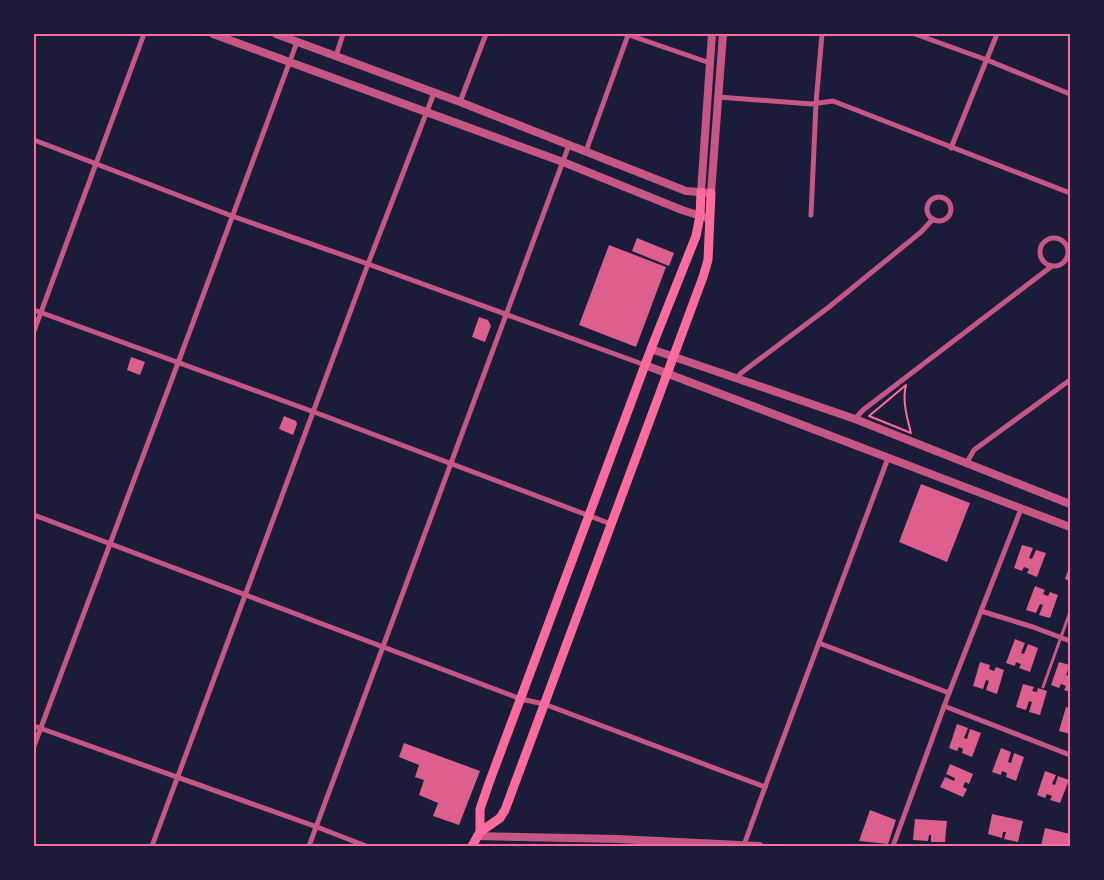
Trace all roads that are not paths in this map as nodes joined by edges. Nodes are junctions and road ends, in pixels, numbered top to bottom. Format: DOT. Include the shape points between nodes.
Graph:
graph roads {
  1 [pos="144,34"];
  2 [pos="213,34"];
  3 [pos="276,34"];
  4 [pos="343,34"];
  5 [pos="486,34"];
  6 [pos="627,34"];
  7 [pos="712,34"];
  8 [pos="723,34"];
  9 [pos="822,34"];
  10 [pos="915,34"];
  11 [pos="997,34"];
  12 [pos="296,42"];
  13 [pos="336,56"];
  14 [pos="987,60"];
  15 [pos="289,61"];
  16 [pos="710,63"];
  17 [pos="434,93"];
  18 [pos="1070,94"];
  19 [pos="718,97"];
  20 [pos="460,102"];
  21 [pos="816,103"];
  22 [pos="426,112"];
  23 [pos="34,140"];
  24 [pos="569,145"];
  25 [pos="952,148"];
  26 [pos="586,151"];
  27 [pos="563,162"];
  28 [pos="96,164"];
  29 [pos="701,192"];
  30 [pos="711,193"];
  31 [pos="1070,193"];
  32 [pos="811,215"];
  33 [pos="232,216"];
  34 [pos="700,216"];
  35 [pos="710,219"];
  36 [pos="933,219"];
  37 [pos="368,264"];
  38 [pos="1052,266"];
  39 [pos="34,310"];
  40 [pos="41,312"];
  41 [pos="507,315"];
  42 [pos="34,331"];
  43 [pos="651,349"];
  44 [pos="673,356"];
  45 [pos="178,363"];
  46 [pos="645,365"];
  47 [pos="666,374"];
  48 [pos="736,378"];
  49 [pos="1070,380"];
  50 [pos="314,412"];
  51 [pos="855,419"];
  52 [pos="888,458"];
  53 [pos="966,462"];
  54 [pos="452,464"];
  55 [pos="1070,504"];
  56 [pos="1021,509"];
  57 [pos="34,515"];
  58 [pos="589,516"];
  59 [pos="611,524"];
  60 [pos="1070,527"];
  61 [pos="110,544"];
  62 [pos="246,594"];
  63 [pos="981,612"];
  64 [pos="1070,612"];
  65 [pos="1061,638"];
  66 [pos="1070,641"];
  67 [pos="819,643"];
  68 [pos="384,646"];
  69 [pos="1043,687"];
  70 [pos="949,693"];
  71 [pos="521,699"];
  72 [pos="544,704"];
  73 [pos="944,706"];
  74 [pos="34,726"];
  75 [pos="40,729"];
  76 [pos="34,746"];
  77 [pos="1070,755"];
  78 [pos="178,776"];
  79 [pos="765,787"];
  80 [pos="317,826"];
  81 [pos="479,834"];
  82 [pos="701,845"];
  83 [pos="744,845"];
  84 [pos="152,846"];
  85 [pos="309,846"];
  86 [pos="366,846"];
  87 [pos="472,846"];
  88 [pos="759,846"];
  89 [pos="893,846"];
  1 -- 28 [label="street"];
  2 -- 15 [label="street"];
  3 -- 12 [label="street"];
  4 -- 13 [label="street"];
  5 -- 20 [label="street"];
  6 -- 16 [label="street"];
  6 -- 26 [label="street"];
  7 -- 16 [label="street"];
  8 -- 19 [label="street"];
  9 -- 21 [label="street"];
  10 -- 14 [label="street"];
  11 -- 14 [label="street"];
  12 -- 13 [label="street"];
  12 -- 15 [label="street"];
  13 -- 17 [label="street"];
  14 -- 18 [label="street"];
  14 -- 25 [label="street"];
  15 -- 22 [label="street"];
  15 -- 33 [label="street"];
  16 -- 29 [label="street"];
  17 -- 20 [label="street"];
  17 -- 22 [label="street"];
  19 -- 21 [label="street"];
  19 -- 30 [label="street"];
  20 -- 24 [label="street"];
  21 -- 25 [label="street" via="833,101"];
  21 -- 32 [label="street"];
  22 -- 27 [label="street"];
  22 -- 37 [label="street"];
  23 -- 28 [label="street"];
  24 -- 26 [label="street"];
  24 -- 27 [label="street"];
  25 -- 31 [label="street"];
  26 -- 29 [label="street" via="686,190"];
  27 -- 34 [label="street"];
  27 -- 41 [label="street"];
  28 -- 33 [label="street"];
  28 -- 40 [label="street"];
  29 -- 30 [label="street"];
  29 -- 34 [label="main road"];
  30 -- 35 [label="main road"];
  33 -- 37 [label="street"];
  33 -- 45 [label="street"];
  34 -- 35 [label="street"];
  34 -- 43 [label="main road" via="696,236"];
  35 -- 44 [label="main road" via="706,269"];
  36 -- 36 [label="street" via="940,221 950,214 951,207 944,198 933,198 928,205 928,213"];
  36 -- 48 [label="street" via="829,307"];
  37 -- 41 [label="street"];
  37 -- 50 [label="street"];
  38 -- 38 [label="street" via="1060,264 1067,254 1063,242 1055,239 1046,241 1040,253 1044,262"];
  38 -- 51 [label="street"];
  39 -- 40 [label="street"];
  40 -- 42 [label="street"];
  40 -- 45 [label="street"];
  41 -- 46 [label="street"];
  41 -- 54 [label="street"];
  43 -- 44 [label="street"];
  43 -- 46 [label="main road"];
  44 -- 47 [label="main road"];
  44 -- 48 [label="street"];
  45 -- 50 [label="street"];
  45 -- 61 [label="street"];
  46 -- 47 [label="street"];
  46 -- 58 [label="main road"];
  47 -- 52 [label="street"];
  47 -- 59 [label="main road"];
  48 -- 51 [label="street"];
  49 -- 53 [label="street" via="974,450"];
  50 -- 54 [label="street"];
  50 -- 62 [label="street"];
  51 -- 53 [label="street"];
  52 -- 56 [label="street"];
  52 -- 67 [label="street"];
  53 -- 55 [label="street"];
  54 -- 58 [label="street"];
  54 -- 68 [label="street"];
  56 -- 60 [label="street"];
  56 -- 63 [label="street"];
  57 -- 61 [label="street"];
  58 -- 59 [label="street"];
  58 -- 71 [label="main road"];
  59 -- 72 [label="main road"];
  61 -- 62 [label="street"];
  61 -- 75 [label="street"];
  62 -- 68 [label="street"];
  62 -- 78 [label="street"];
  63 -- 65 [label="street"];
  63 -- 70 [label="street"];
  64 -- 65 [label="lane"];
  65 -- 66 [label="street"];
  65 -- 69 [label="lane"];
  67 -- 70 [label="street"];
  67 -- 79 [label="street"];
  68 -- 71 [label="street"];
  68 -- 80 [label="street"];
  70 -- 73 [label="street"];
  71 -- 72 [label="street"];
  71 -- 81 [label="main road" via="480,809"];
  72 -- 79 [label="street"];
  72 -- 81 [label="main road" via="505,810"];
  73 -- 77 [label="street"];
  73 -- 89 [label="street"];
  74 -- 75 [label="street"];
  75 -- 76 [label="street"];
  75 -- 78 [label="street"];
  78 -- 80 [label="street"];
  78 -- 84 [label="street"];
  79 -- 83 [label="street"];
  80 -- 85 [label="street"];
  80 -- 86 [label="street"];
  81 -- 82 [label="street"];
  81 -- 87 [label="main road"];
  82 -- 83 [label="street"];
  83 -- 88 [label="street"];
}
